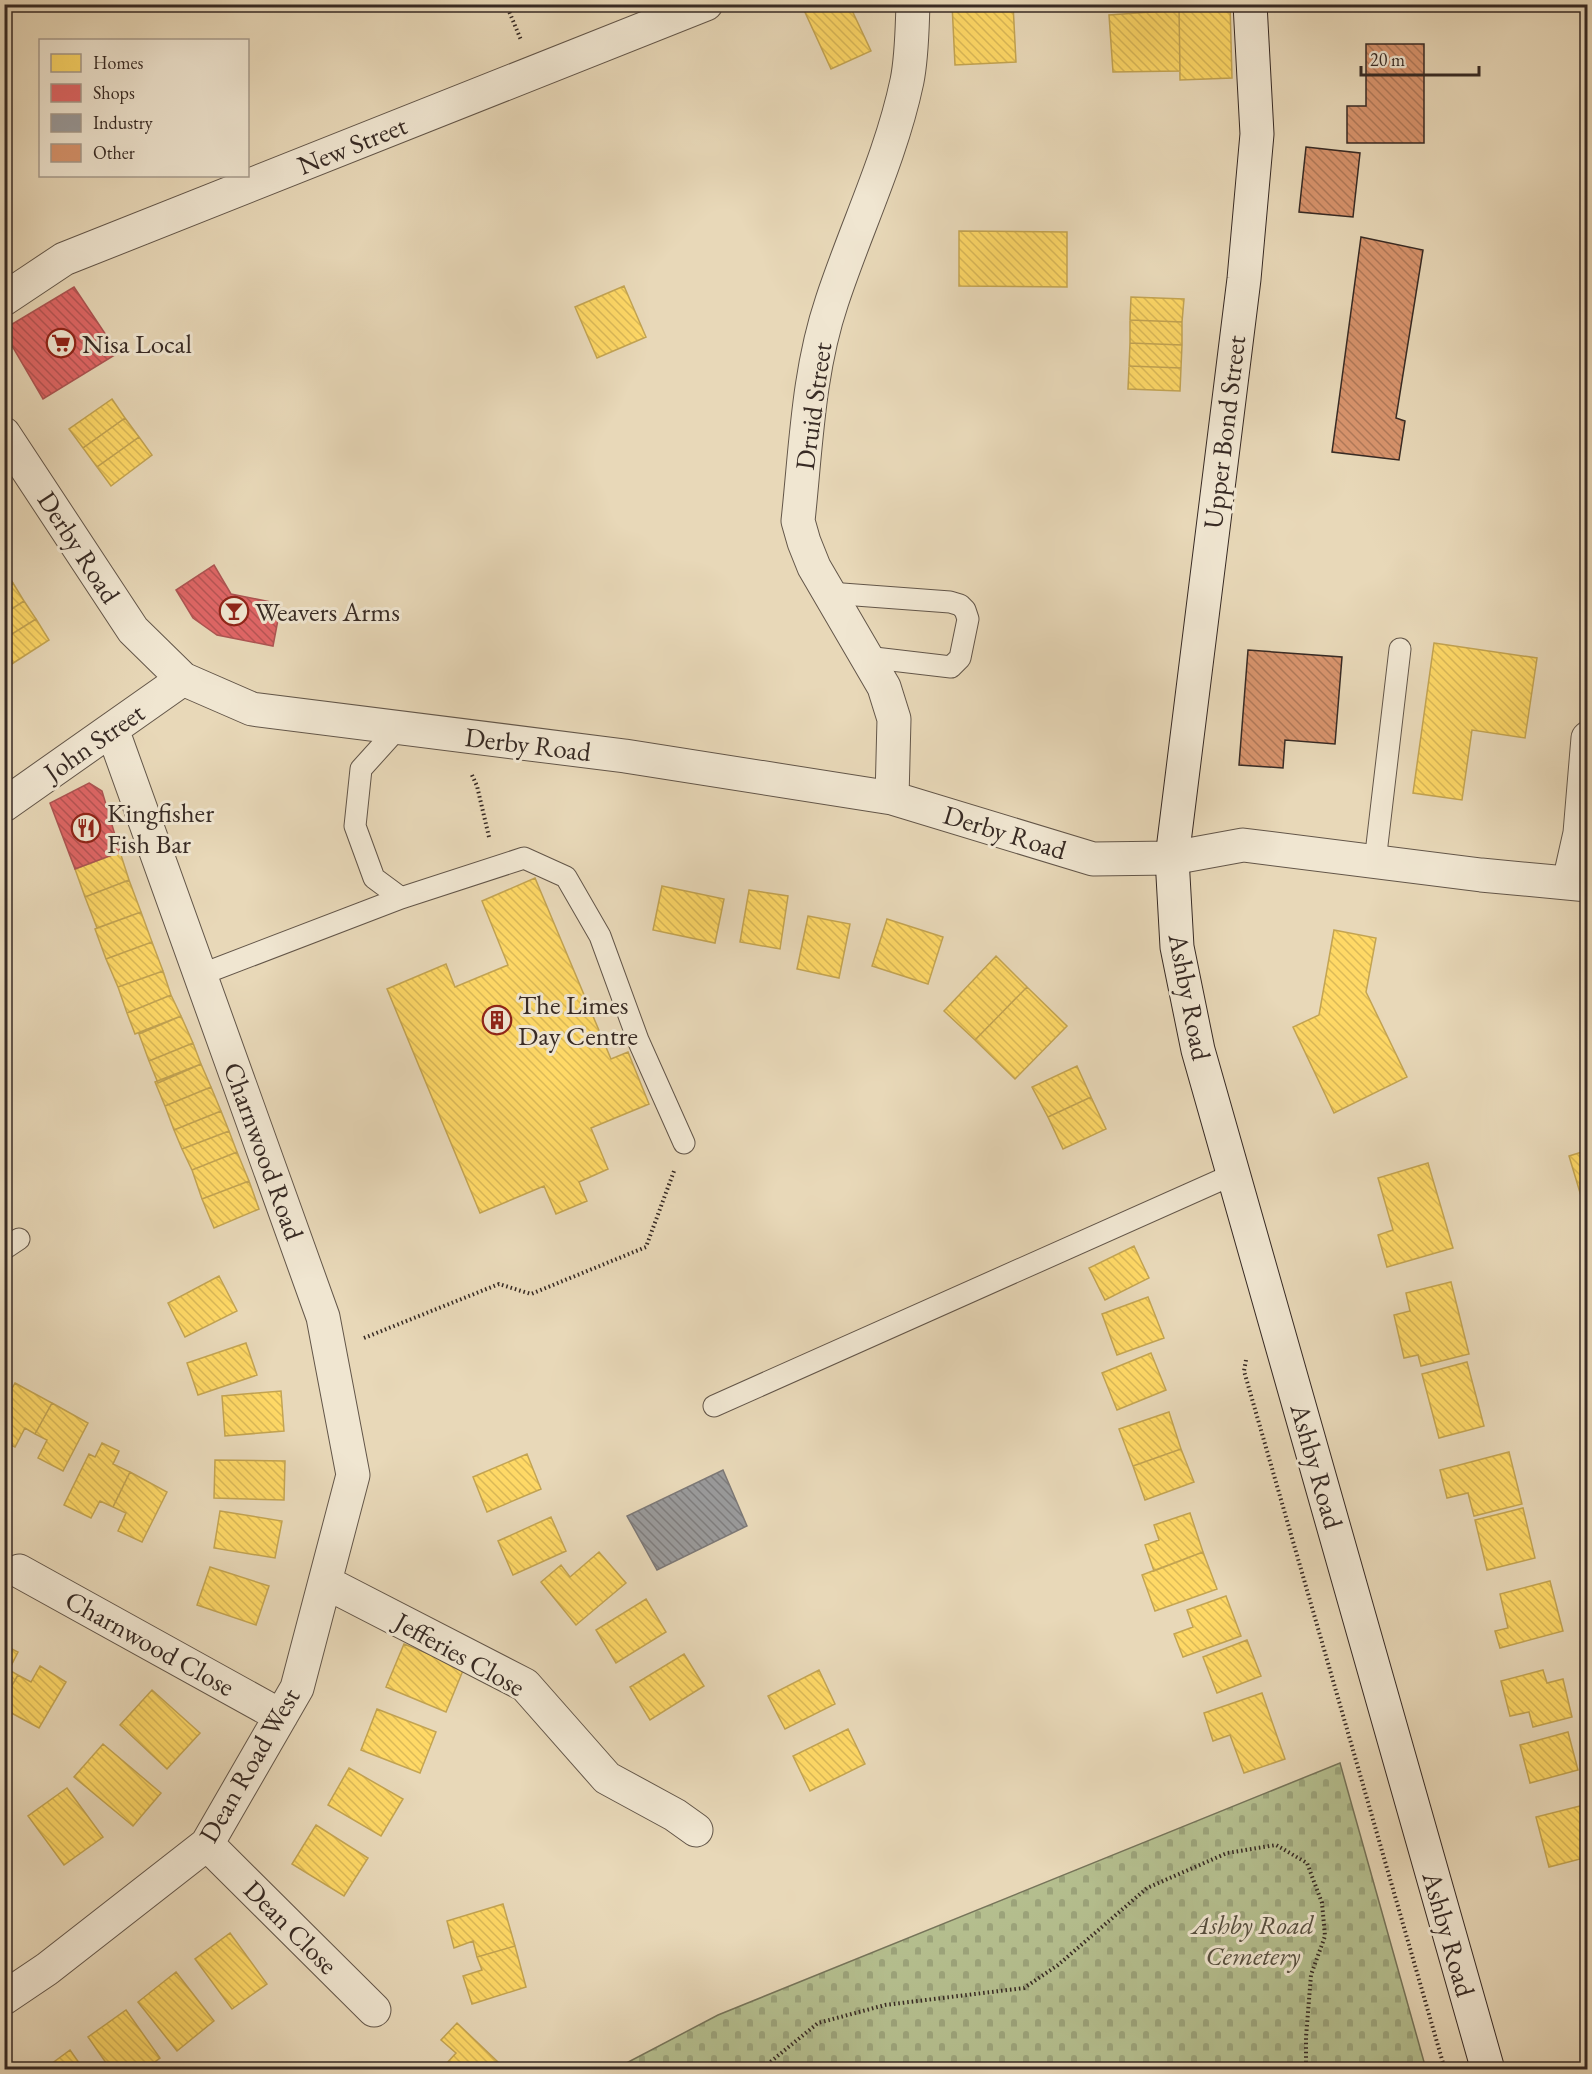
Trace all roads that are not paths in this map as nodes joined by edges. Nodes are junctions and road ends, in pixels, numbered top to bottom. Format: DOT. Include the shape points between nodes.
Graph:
graph roads {
  1 [pos="706,4"];
  2 [pos="913,4"];
  3 [pos="1250,4"];
  4 [pos="4,299"];
  5 [pos="4,434"];
  6 [pos="829,593"];
  7 [pos="1400,649"];
  8 [pos="866,657"];
  9 [pos="183,679"];
  10 [pos="398,728"];
  11 [pos="112,729"];
  12 [pos="1587,738"];
  13 [pos="892,798"];
  14 [pos="4,805"];
  15 [pos="1172,858"];
  16 [pos="1375,862"];
  17 [pos="1578,883"];
  18 [pos="401,898"];
  19 [pos="200,975"];
  20 [pos="684,1143"];
  21 [pos="1234,1174"];
  22 [pos="714,1406"];
  23 [pos="19,1570"];
  24 [pos="325,1582"];
  25 [pos="281,1716"];
  26 [pos="696,1830"];
  27 [pos="207,1844"];
  28 [pos="4,1998"];
  29 [pos="374,2010"];
  30 [pos="1488,2070"];
  1 -- 4 [label="street, New Street" via="64,259"];
  2 -- 6 [label="street, Druid Street" via="907,81 873,193 832,301 812,382 798,520 814,567"];
  3 -- 15 [label="street, Upper Bond Street" via="1257,134 1244,279"];
  5 -- 9 [label="street, Derby Road" via="133,630"];
  6 -- 8 [label="street, Druid Street"];
  6 -- 8 [label="lane" via="950,602 965,610 968,619 960,658 951,667"];
  7 -- 16 [label="lane"];
  8 -- 13 [label="street, Druid Street" via="884,687 894,719"];
  9 -- 10 [label="street, Derby Road" via="252,709"];
  9 -- 11 [label="street, John Street"];
  10 -- 13 [label="street, Derby Road" via="625,756"];
  10 -- 18 [label="lane" via="361,769 355,826 374,878"];
  11 -- 14 [label="street, John Street"];
  11 -- 19 [label="street, Charnwood Road"];
  12 -- 17 [label="street"];
  13 -- 15 [label="street, Derby Road" via="1093,859"];
  15 -- 16 [label="street, Derby Road" via="1243,845"];
  15 -- 21 [label="street, Ashby Road" via="1176,947 1198,1050"];
  16 -- 17 [label="street, Derby Road"];
  18 -- 19 [label="lane"];
  18 -- 20 [label="lane" via="524,858 566,878 600,936 638,1040"];
  19 -- 24 [label="street, Charnwood Road" via="323,1317 353,1475"];
  21 -- 22 [label="lane"];
  21 -- 30 [label="street, Ashby Road"];
  23 -- 25 [label="street, Charnwood Close"];
  24 -- 25 [label="street, Dean Road West" via="297,1688"];
  24 -- 26 [label="street, Jefferies Close" via="525,1685 607,1778"];
  25 -- 27 [label="street, Dean Road West"];
  27 -- 28 [label="street, Dean Road West"];
  27 -- 29 [label="street, Dean Close"];
}
